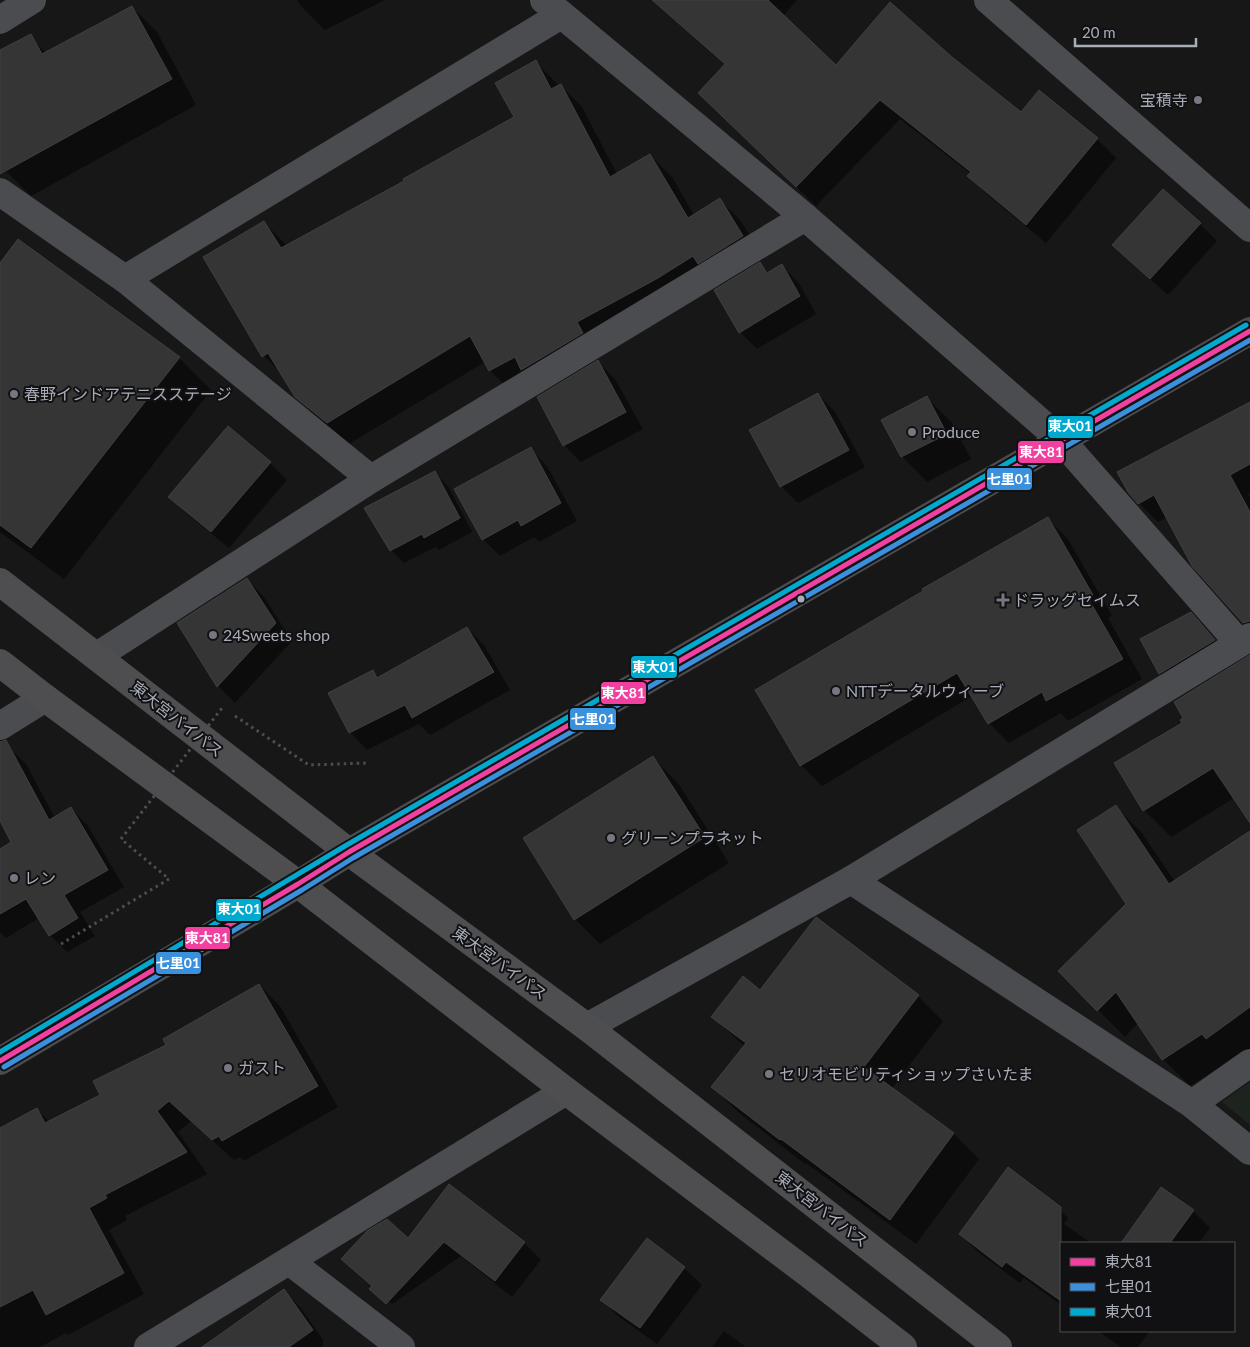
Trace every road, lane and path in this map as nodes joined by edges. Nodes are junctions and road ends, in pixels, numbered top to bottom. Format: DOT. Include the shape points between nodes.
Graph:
graph roads {
  1 [pos="32,0"];
  2 [pos="988,0"];
  3 [pos="552,7"];
  4 [pos="0,20"];
  5 [pos="0,192"];
  6 [pos="805,217"];
  7 [pos="1250,228"];
  8 [pos="125,279"];
  9 [pos="1250,331"];
  10 [pos="1061,440"];
  11 [pos="371,479"];
  12 [pos="0,582"];
  13 [pos="1244,640"];
  14 [pos="97,656"];
  15 [pos="0,663"];
  16 [pos="45,698"];
  17 [pos="0,726"];
  18 [pos="367,763"];
  19 [pos="349,852"];
  20 [pos="851,880"];
  21 [pos="298,884"];
  22 [pos="62,944"];
  23 [pos="587,1027"];
  24 [pos="0,1061"];
  25 [pos="1250,1063"];
  26 [pos="566,1091"];
  27 [pos="1192,1104"];
  28 [pos="1250,1151"];
  29 [pos="289,1261"];
  30 [pos="148,1347"];
  31 [pos="401,1347"];
  32 [pos="903,1347"];
  33 [pos="998,1347"];
  1 -- 4 [label="street"];
  2 -- 7 [label="street"];
  3 -- 6 [label="street"];
  3 -- 8 [label="street"];
  5 -- 8 [label="street"];
  6 -- 10 [label="street"];
  6 -- 11 [label="street"];
  8 -- 11 [label="street"];
  9 -- 10 [label="street"];
  10 -- 13 [label="street"];
  10 -- 19 [label="street"];
  11 -- 14 [label="street"];
  12 -- 14 [label="highway, 東大宮バイパス"];
  13 -- 20 [label="street"];
  14 -- 19 [label="highway, 東大宮バイパス"];
  15 -- 16 [label="highway"];
  16 -- 17 [label="street"];
  16 -- 21 [label="highway"];
  18 -- 22 [label="path, bridge" via="309,765 222,708 121,839 169,879"];
  19 -- 21 [label="street"];
  19 -- 23 [label="highway, 東大宮バイパス"];
  20 -- 23 [label="street"];
  20 -- 27 [label="street"];
  21 -- 24 [label="street"];
  21 -- 26 [label="highway"];
  23 -- 33 [label="highway, 東大宮バイパス"];
  25 -- 27 [label="street"];
  26 -- 29 [label="street"];
  26 -- 32 [label="highway"];
  27 -- 28 [label="street"];
  29 -- 30 [label="street"];
  29 -- 31 [label="street"];
}
